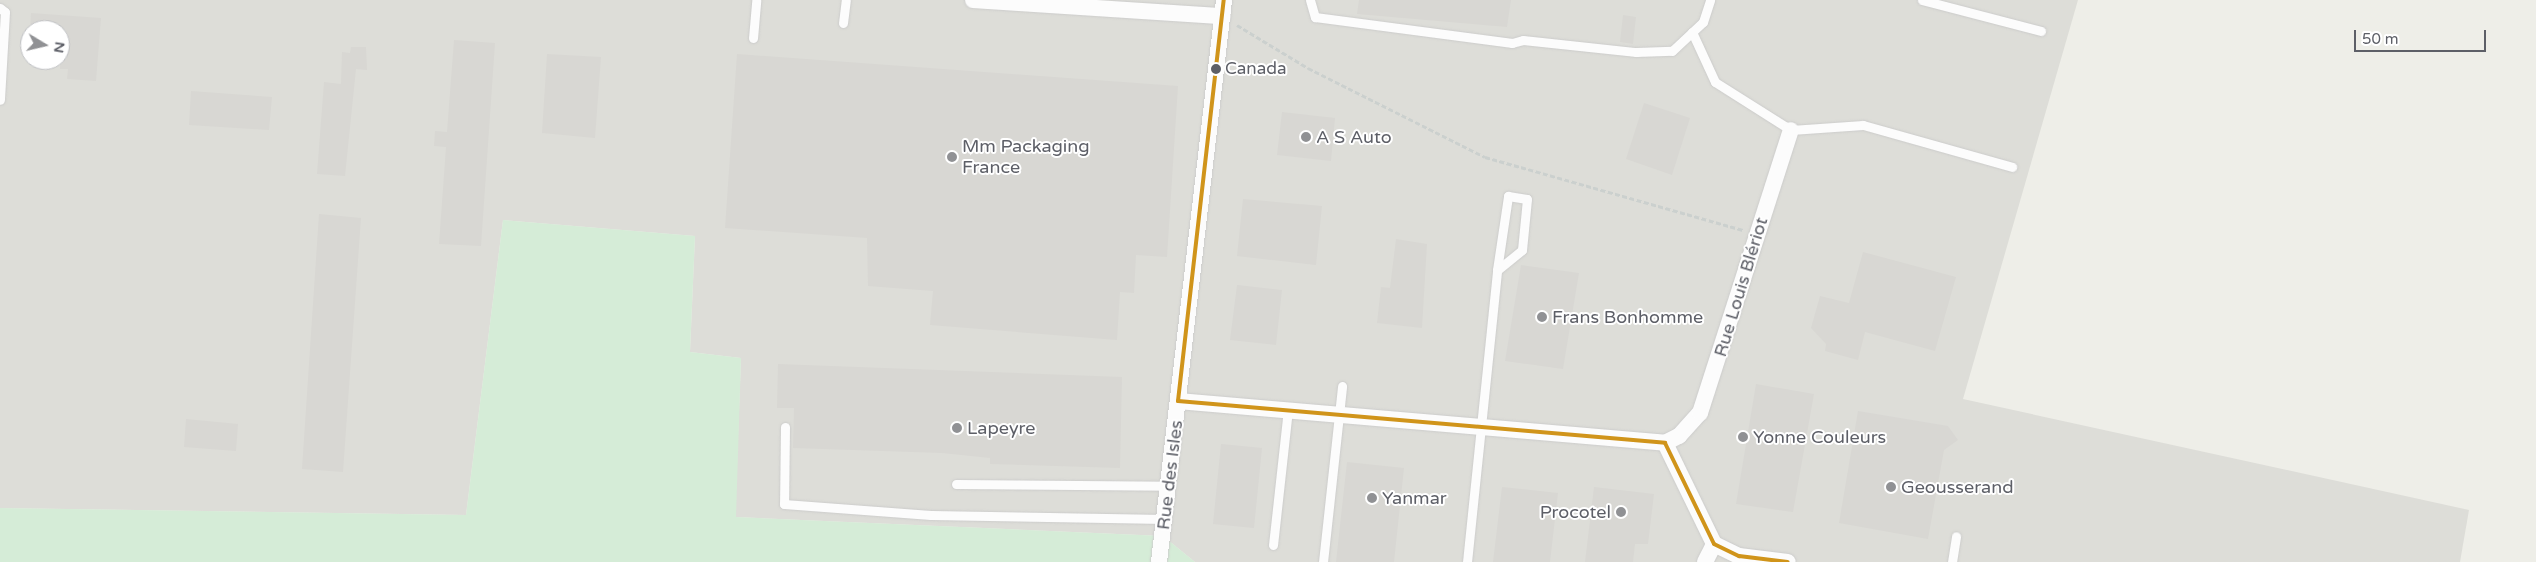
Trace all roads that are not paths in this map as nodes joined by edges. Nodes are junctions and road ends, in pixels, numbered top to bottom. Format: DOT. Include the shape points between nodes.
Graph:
graph roads {
  1 [pos="756,0"];
  2 [pos="846,0"];
  3 [pos="973,0"];
  4 [pos="1310,0"];
  5 [pos="1710,0"];
  6 [pos="1922,0"];
  7 [pos="994,1"];
  8 [pos="1135,5"];
  9 [pos="0,8"];
  10 [pos="1223,8"];
  11 [pos="844,23"];
  12 [pos="2041,31"];
  13 [pos="1692,32"];
  14 [pos="753,38"];
  15 [pos="0,100"];
  16 [pos="1791,130"];
  17 [pos="2012,167"];
  18 [pos="1497,270"];
  19 [pos="1342,386"];
  20 [pos="1178,401"];
  21 [pos="1288,410"];
  22 [pos="1340,415"];
  23 [pos="785,427"];
  24 [pos="1482,427"];
  25 [pos="1672,440"];
  26 [pos="956,484"];
  27 [pos="1168,486"];
  28 [pos="1165,519"];
  29 [pos="1956,536"];
  30 [pos="1714,544"];
  31 [pos="1274,545"];
  32 [pos="1706,561"];
  33 [pos="1160,562"];
  34 [pos="1323,562"];
  35 [pos="1467,562"];
  36 [pos="1788,562"];
  37 [pos="1952,562"];
  1 -- 14 [label="lane"];
  2 -- 11 [label="lane"];
  3 -- 7 [label="street"];
  4 -- 13 [label="lane" via="1315,17 1512,44 1523,40 1636,52 1672,51"];
  5 -- 13 [label="lane" via="1703,22"];
  6 -- 12 [label="lane"];
  7 -- 8 [label="street"];
  8 -- 10 [label="street"];
  9 -- 15 [label="lane" via="5,12"];
  10 -- 20 [label="street, Rue des Isles"];
  13 -- 16 [label="lane" via="1715,82"];
  16 -- 17 [label="lane" via="1863,125"];
  16 -- 25 [label="street, Rue Louis Blériot" via="1700,413"];
  18 -- 18 [label="lane" via="1522,250 1527,199 1508,196"];
  18 -- 24 [label="lane"];
  19 -- 22 [label="lane"];
  20 -- 21 [label="street"];
  20 -- 27 [label="street, Rue des Isles"];
  21 -- 22 [label="street"];
  21 -- 31 [label="lane"];
  22 -- 24 [label="street"];
  22 -- 34 [label="lane"];
  23 -- 28 [label="lane" via="784,504 931,514"];
  24 -- 25 [label="street"];
  24 -- 35 [label="lane"];
  25 -- 30 [label="street"];
  26 -- 27 [label="lane"];
  27 -- 28 [label="street, Rue des Isles"];
  28 -- 33 [label="street, Rue des Isles"];
  29 -- 37 [label="lane"];
  30 -- 32 [label="street"];
  30 -- 36 [label="street" via="1739,556"];
}
